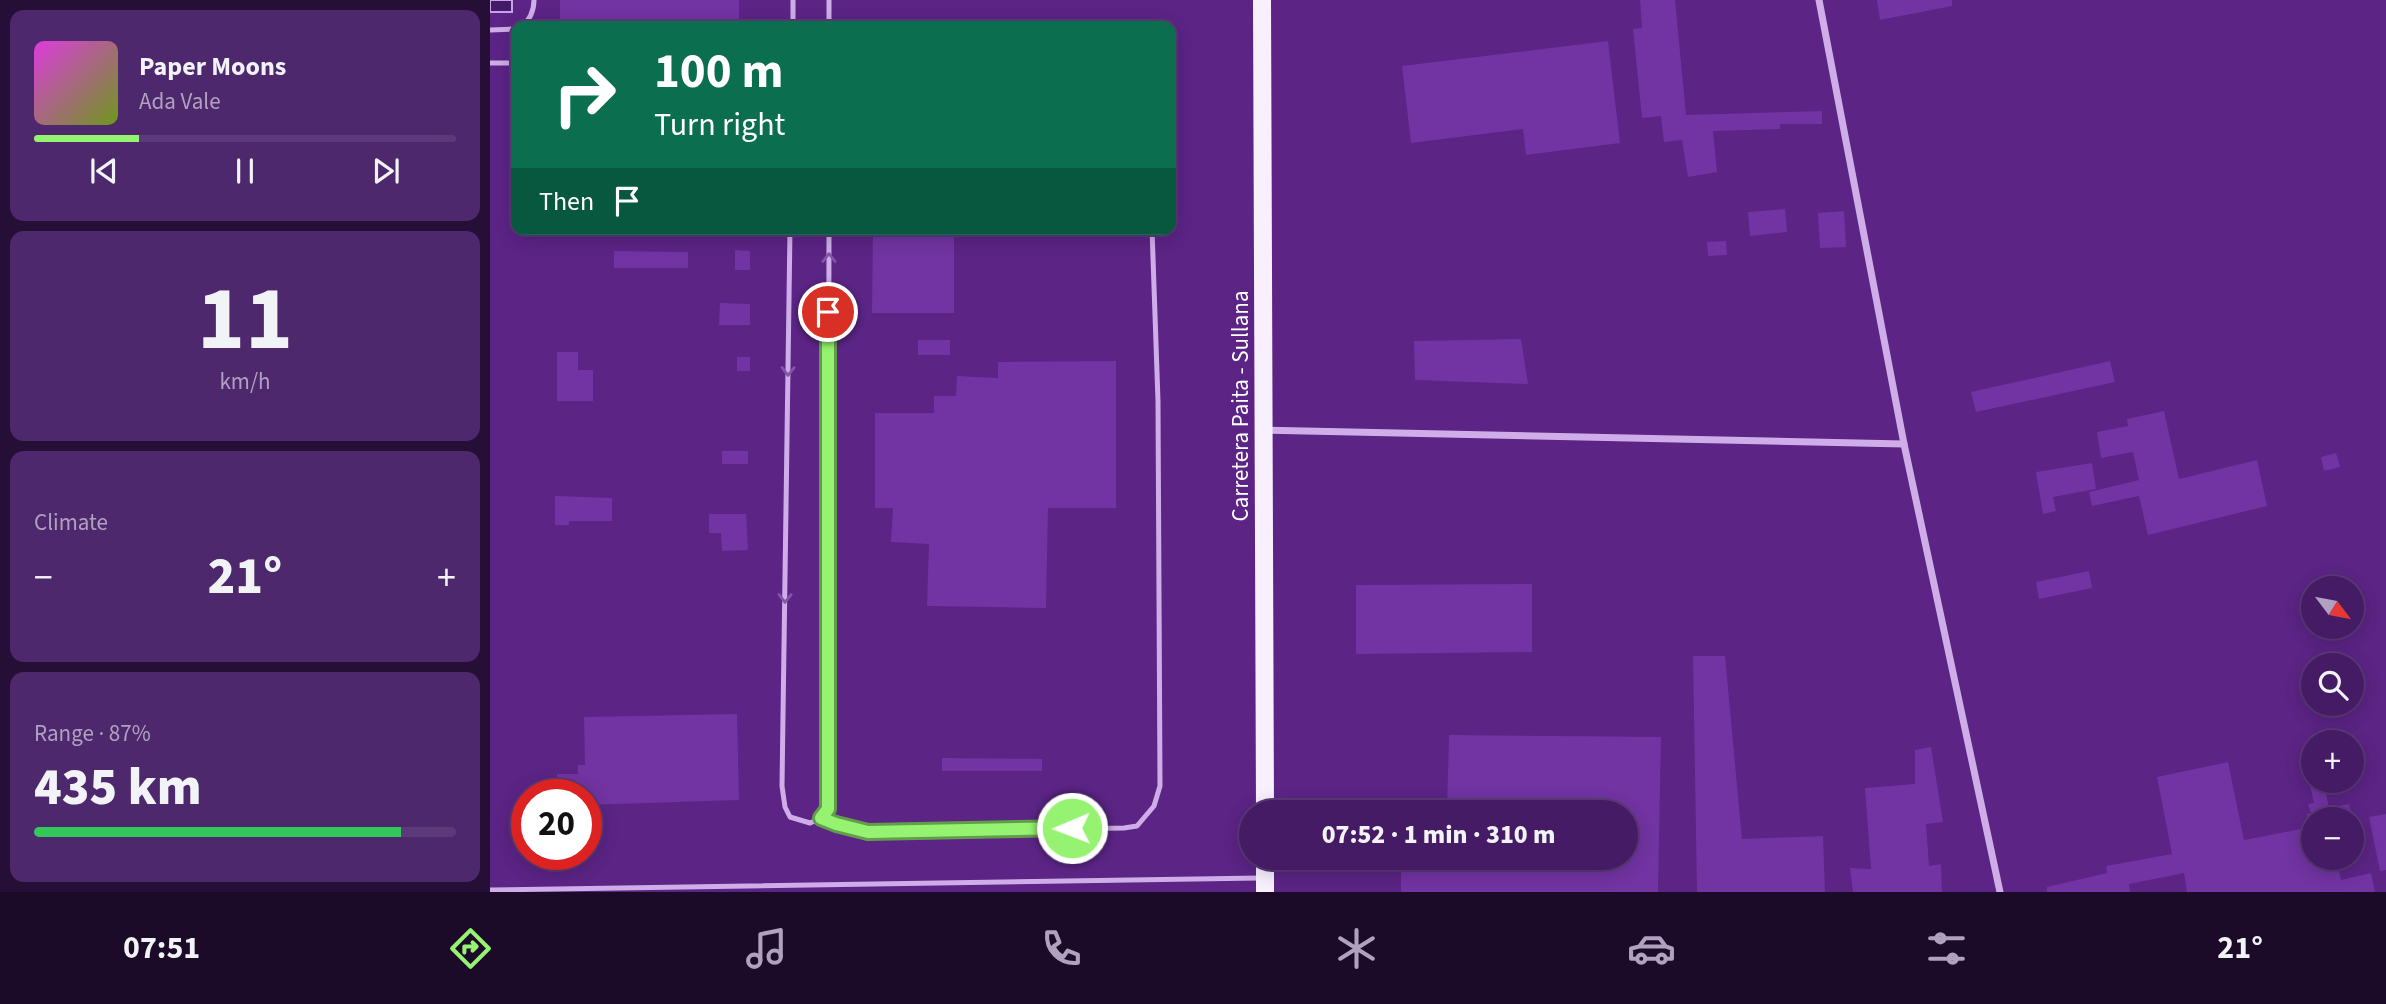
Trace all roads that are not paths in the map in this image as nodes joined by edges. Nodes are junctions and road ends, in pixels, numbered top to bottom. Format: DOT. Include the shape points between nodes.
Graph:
graph roads {
  1 [pos="534,0"];
  2 [pos="793,0"];
  3 [pos="829,0"];
  4 [pos="1262,0"];
  5 [pos="1819,0"];
  6 [pos="528,21"];
  7 [pos="793,21"];
  8 [pos="829,21"];
  9 [pos="511,29"];
  10 [pos="490,30"];
  11 [pos="490,62"];
  12 [pos="511,63"];
  13 [pos="790,235"];
  14 [pos="829,235"];
  15 [pos="1152,235"];
  16 [pos="1265,430"];
  17 [pos="1904,444"];
  18 [pos="1265,800"];
  19 [pos="821,818"];
  20 [pos="1265,885"];
  21 [pos="490,890"];
  22 [pos="2000,892"];
  1 -- 6 [label="lane"];
  2 -- 7 [label="lane"];
  3 -- 8 [label="lane"];
  4 -- 16 [label="main road, Carretera Paita - Sullana"];
  5 -- 17 [label="street"];
  9 -- 10 [label="lane"];
  11 -- 12 [label="lane"];
  13 -- 19 [label="lane, one-way" via="782,786 790,817 810,823"];
  19 -- 14 [label="lane, one-way" via="828,809"];
  15 -- 19 [label="lane" via="1160,786 1154,806 1137,826 1124,828 868,832"];
  16 -- 17 [label="street"];
  16 -- 18 [label="main road, Carretera Paita - Sullana"];
  17 -- 22 [label="street"];
  20 -- 21 [label="lane"];
}
